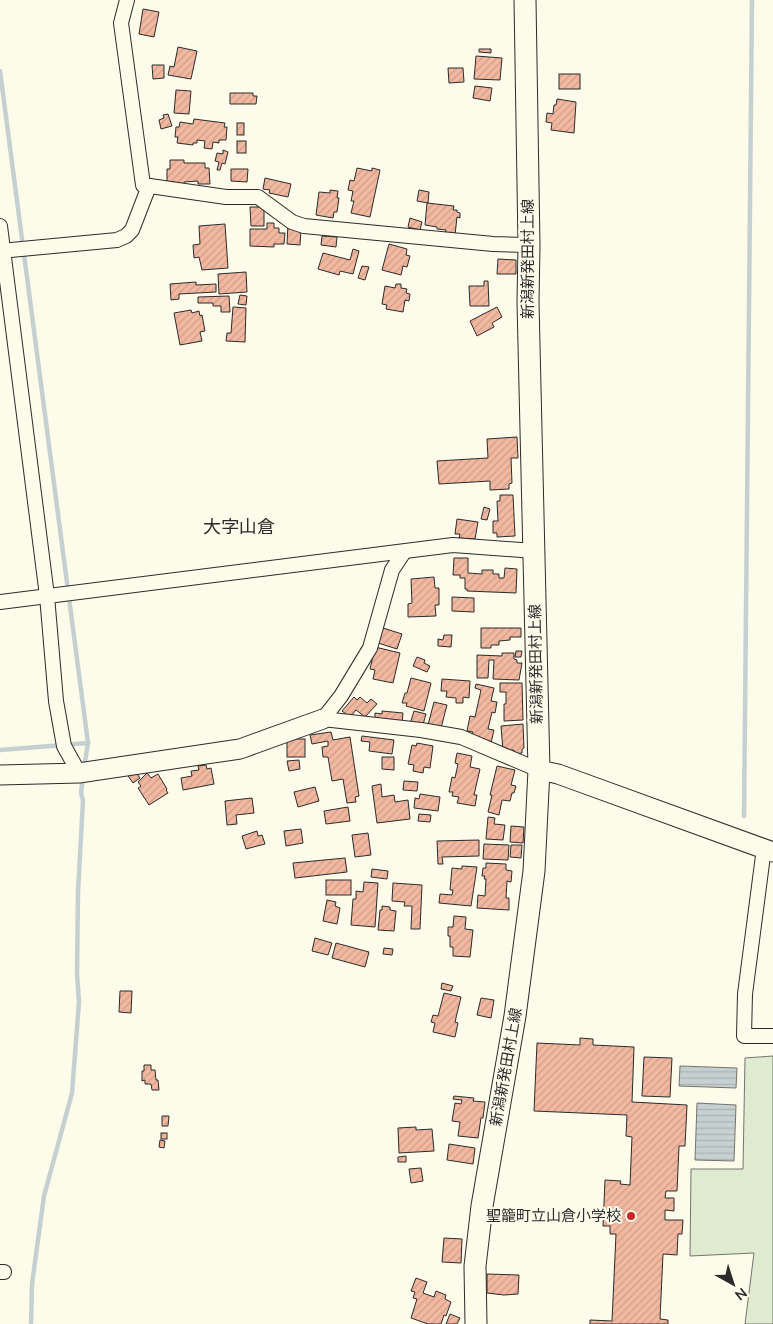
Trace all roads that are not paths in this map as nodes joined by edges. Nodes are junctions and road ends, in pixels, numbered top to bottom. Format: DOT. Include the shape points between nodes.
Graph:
graph roads {
  1 [pos="127,0"];
  2 [pos="525,0"];
  3 [pos="149,186"];
  4 [pos="0,226"];
  5 [pos="529,245"];
  6 [pos="1,251"];
  7 [pos="534,551"];
  8 [pos="404,552"];
  9 [pos="47,596"];
  10 [pos="0,602"];
  11 [pos="323,719"];
  12 [pos="539,770"];
  13 [pos="79,773"];
  14 [pos="0,775"];
  15 [pos="768,850"];
  16 [pos="773,1036"];
  17 [pos="476,1324"];
  1 -- 3 [label="street" via="121,22 143,185"];
  2 -- 5 [label="main road, 新潟新発田村上線"];
  3 -- 5 [label="street" via="226,197 258,197 292,222 304,226"];
  3 -- 6 [label="street" via="132,230 117,240"];
  4 -- 6 [label="street"];
  5 -- 7 [label="main road, 新潟新発田村上線"];
  6 -- 9 [label="street"];
  7 -- 8 [label="street" via="453,544"];
  7 -- 12 [label="main road, 新潟新発田村上線"];
  8 -- 9 [label="street"];
  8 -- 11 [label="street" via="392,570 370,648"];
  9 -- 10 [label="street"];
  9 -- 13 [label="street" via="56,701 64,746"];
  11 -- 12 [label="street" via="461,737"];
  11 -- 13 [label="street" via="240,749"];
  12 -- 15 [label="street"];
  12 -- 17 [label="main road, 新潟新発田村上線" via="534,871 515,1016 482,1206 476,1266"];
  13 -- 14 [label="street"];
  15 -- 16 [label="street" via="745,994 744,1036"];
}
